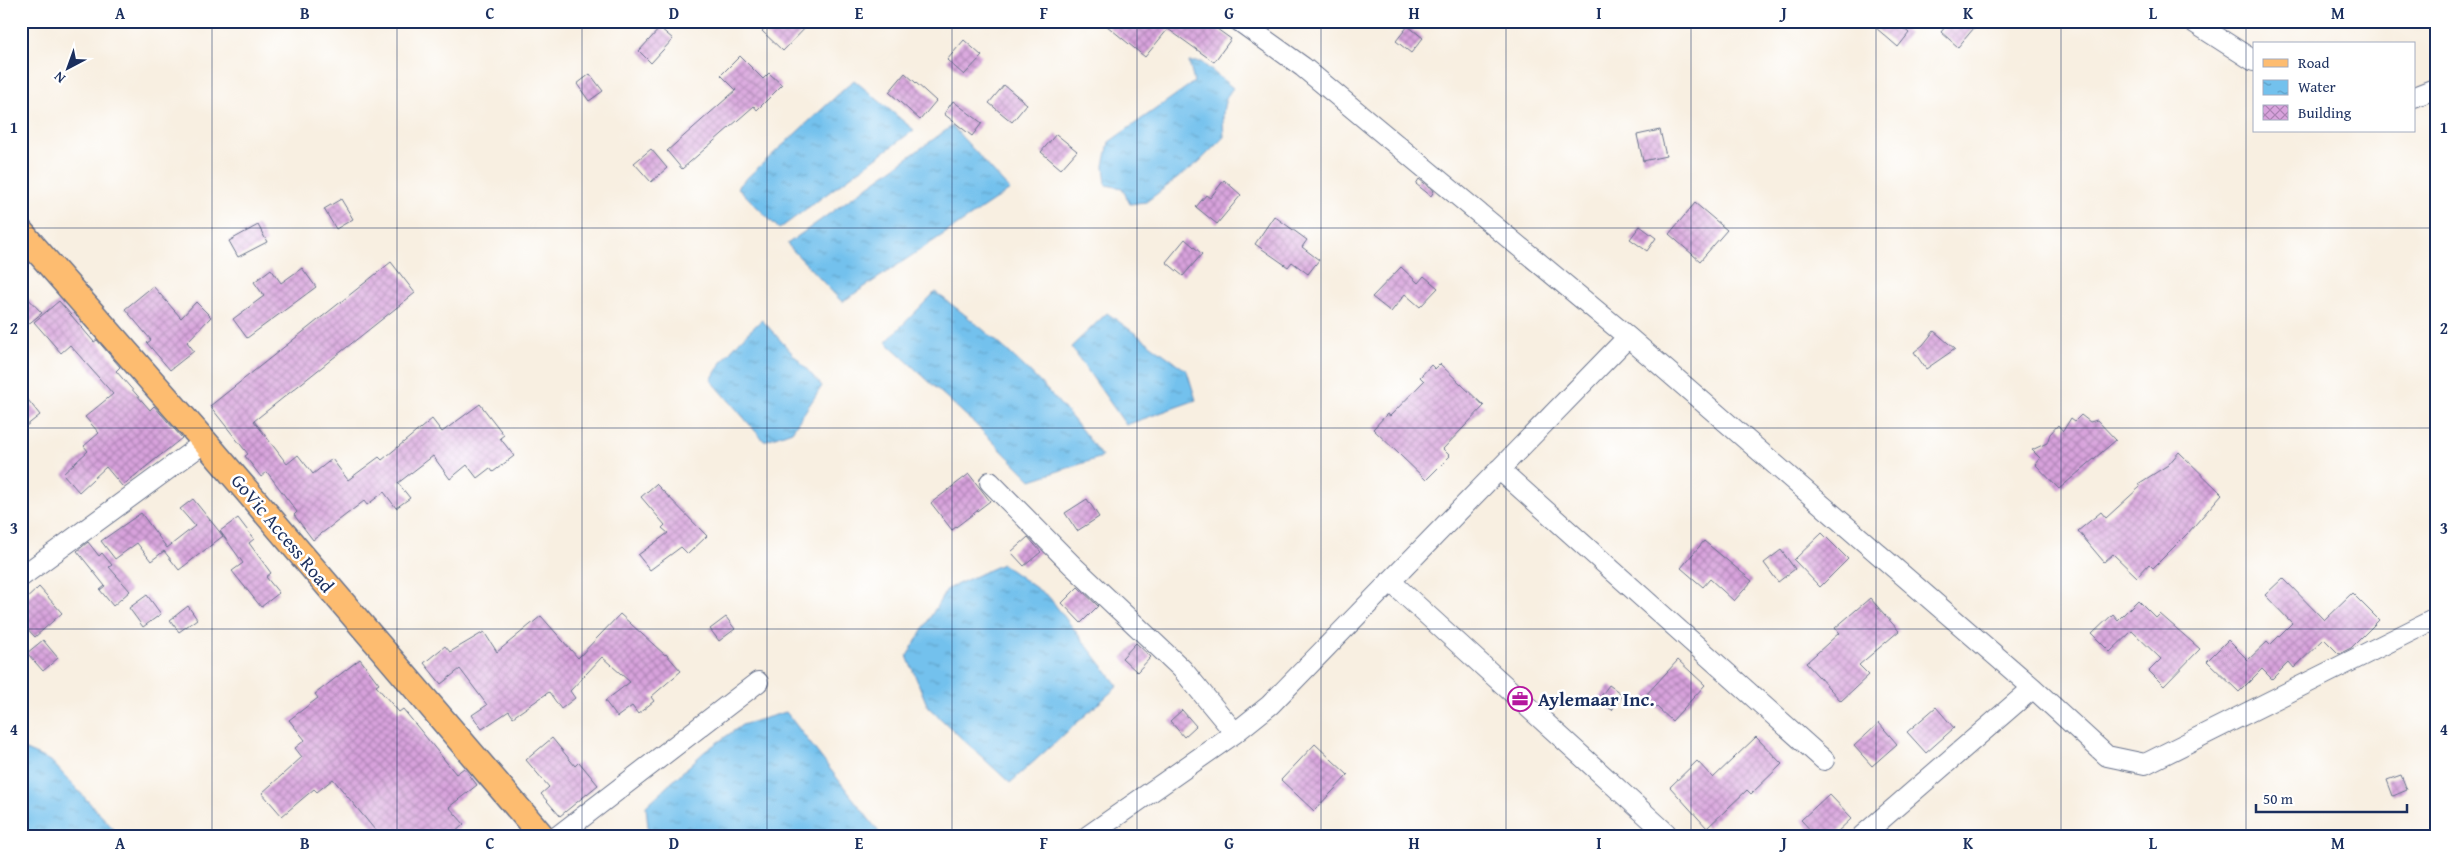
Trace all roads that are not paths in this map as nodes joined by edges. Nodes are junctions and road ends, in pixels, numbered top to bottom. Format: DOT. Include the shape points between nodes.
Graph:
graph roads {
  1 [pos="1239,21"];
  2 [pos="2192,21"];
  3 [pos="2253,60"];
  4 [pos="2437,88"];
  5 [pos="2416,96"];
  6 [pos="21,232"];
  7 [pos="1628,337"];
  8 [pos="205,442"];
  9 [pos="1499,469"];
  10 [pos="990,482"];
  11 [pos="21,577"];
  12 [pos="1390,581"];
  13 [pos="2437,618"];
  14 [pos="758,682"];
  15 [pos="2033,688"];
  16 [pos="1235,733"];
  17 [pos="1824,760"];
  18 [pos="1666,833"];
  19 [pos="542,836"];
  20 [pos="558,836"];
  21 [pos="1088,836"];
  22 [pos="1862,836"];
  1 -- 7 [label="street" via="1303,67"];
  2 -- 3 [label="street"];
  4 -- 5 [label="street"];
  6 -- 8 [label="main road, GoVic Access Road"];
  7 -- 9 [label="street"];
  7 -- 15 [label="street"];
  8 -- 11 [label="street"];
  8 -- 19 [label="main road, GoVic Access Road"];
  9 -- 12 [label="street"];
  9 -- 17 [label="street"];
  10 -- 16 [label="street" via="1182,669"];
  12 -- 16 [label="street" via="1270,705"];
  12 -- 18 [label="street"];
  13 -- 15 [label="street" via="2145,764 2107,756"];
  14 -- 20 [label="street"];
  15 -- 22 [label="street"];
  16 -- 21 [label="street"];
}
